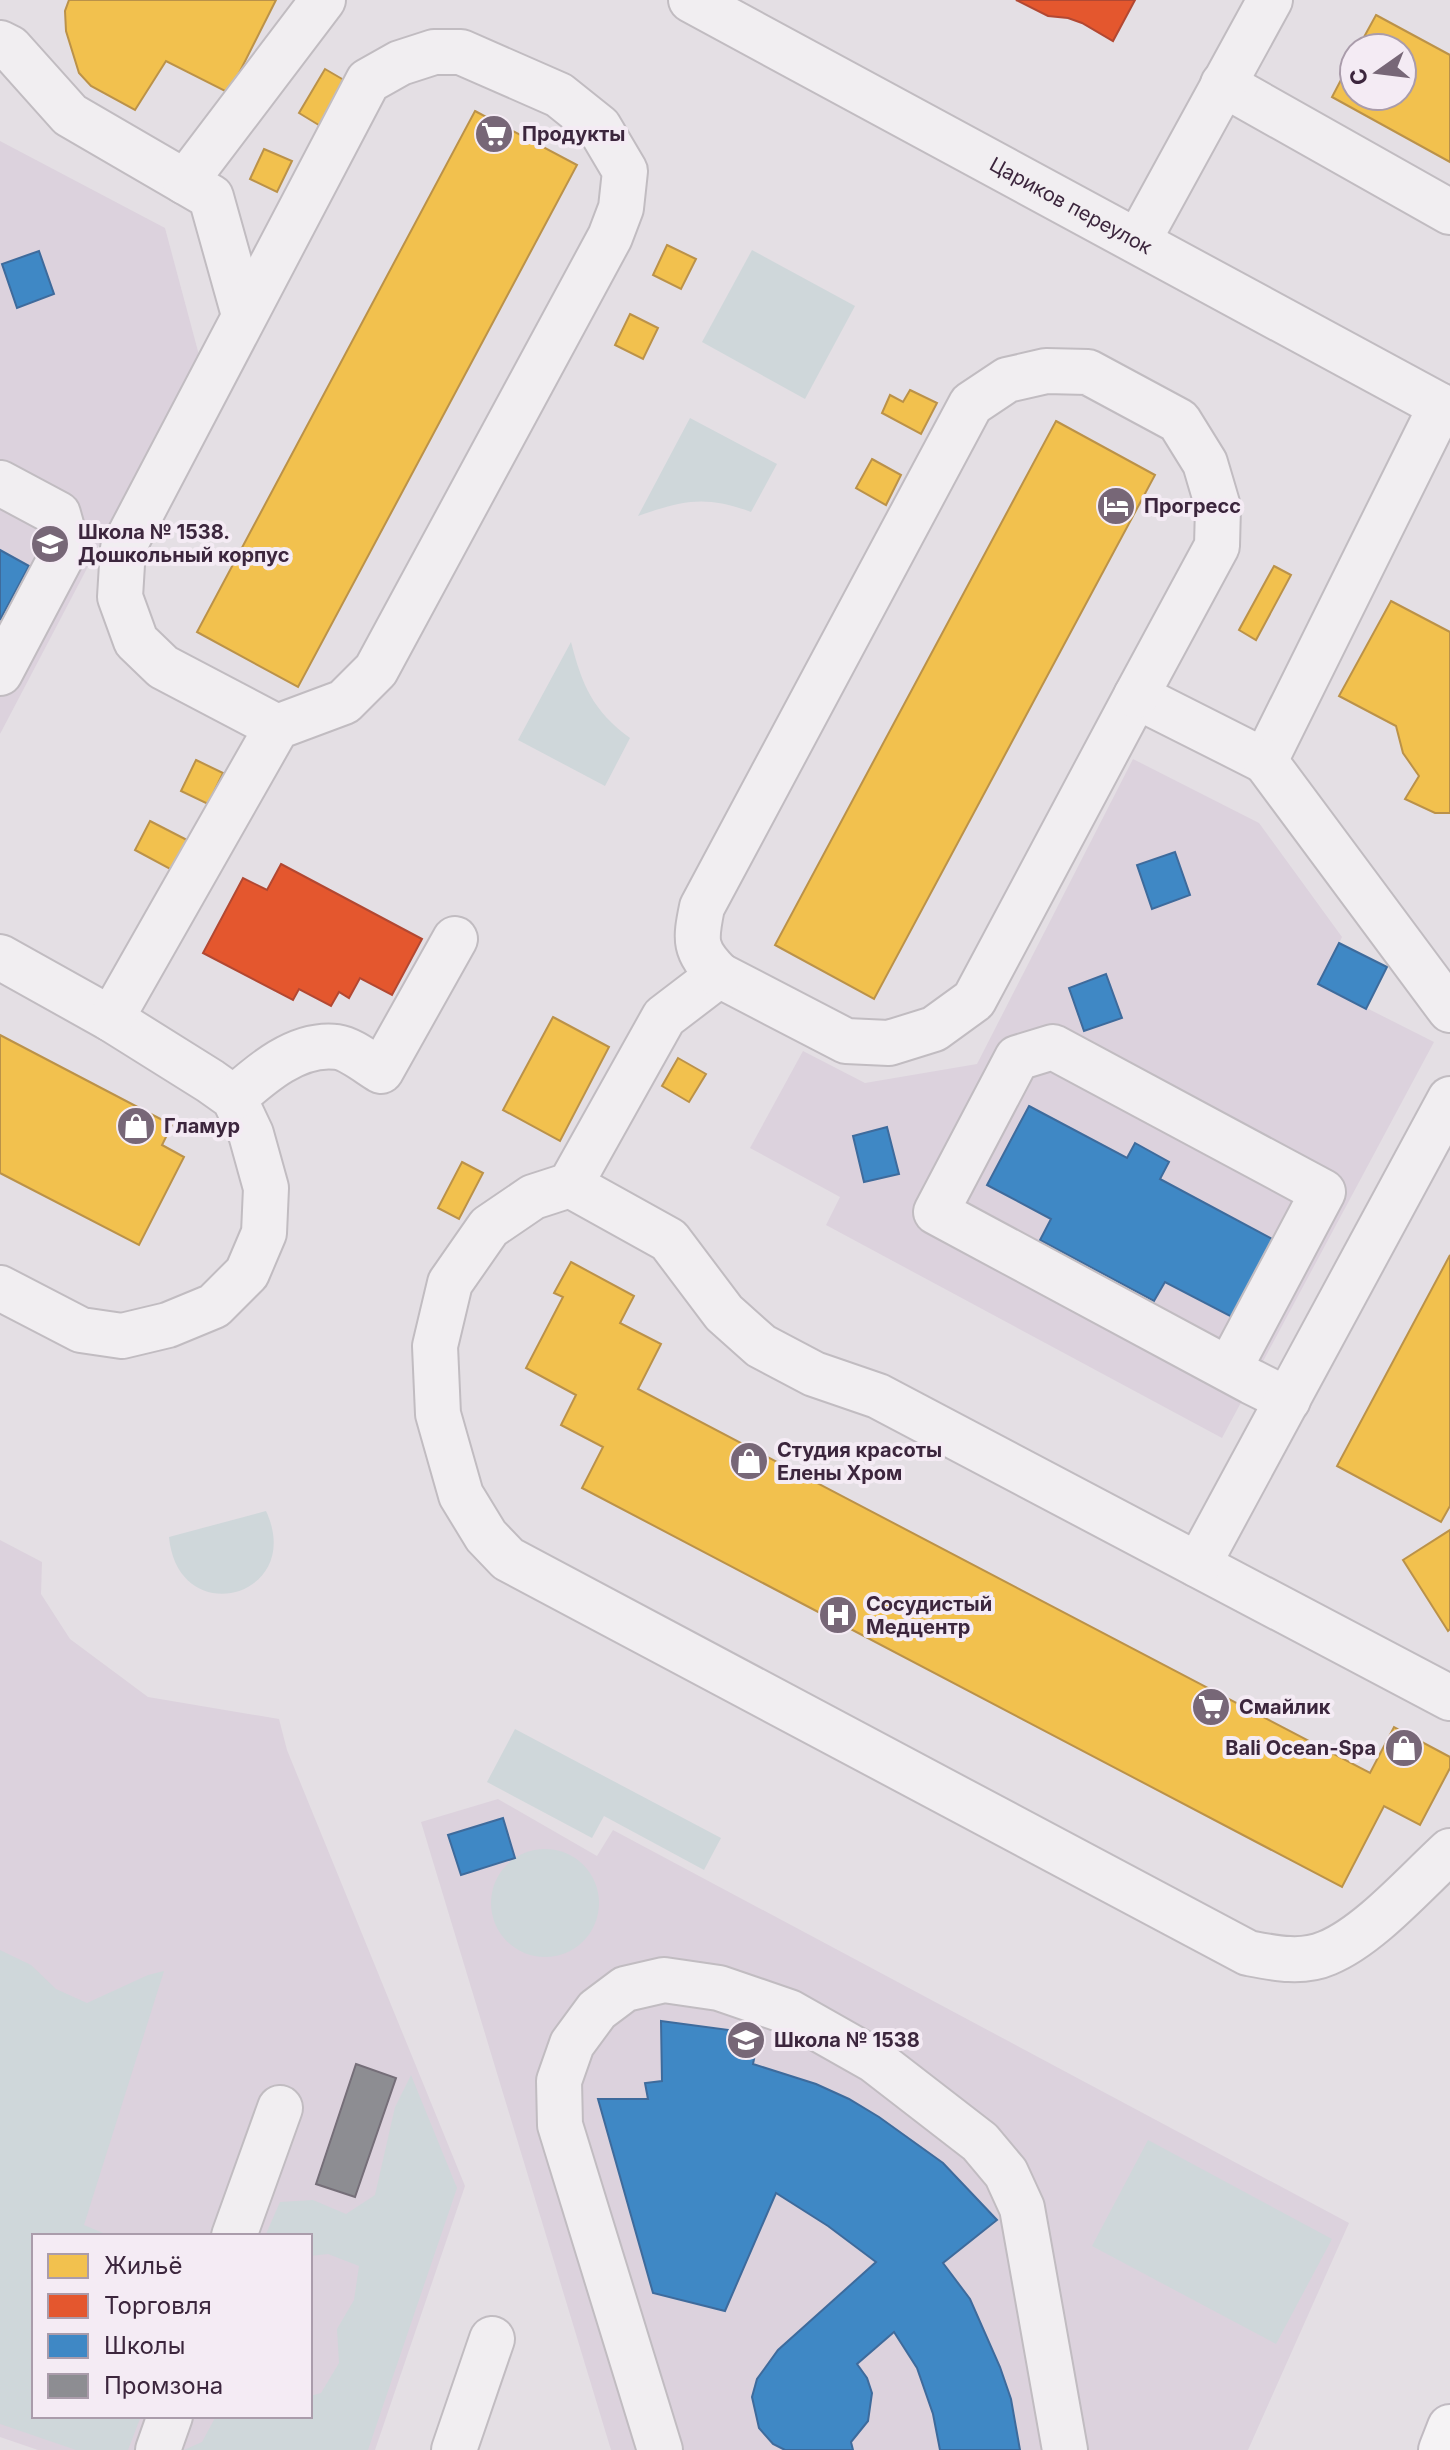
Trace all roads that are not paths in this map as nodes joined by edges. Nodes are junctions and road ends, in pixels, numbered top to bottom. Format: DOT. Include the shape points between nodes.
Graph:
graph roads {
  1 [pos="323,0"];
  2 [pos="691,0"];
  3 [pos="1270,0"];
  4 [pos="0,43"];
  5 [pos="1223,84"];
  6 [pos="185,182"];
  7 [pos="1450,212"];
  8 [pos="1138,241"];
  9 [pos="244,315"];
  10 [pos="1445,408"];
  11 [pos="0,483"];
  12 [pos="0,673"];
  13 [pos="1136,696"];
  14 [pos="277,727"];
  15 [pos="1265,761"];
  16 [pos="455,939"];
  17 [pos="0,957"];
  18 [pos="719,975"];
  19 [pos="1450,1010"];
  20 [pos="111,1019"];
  21 [pos="234,1098"];
  22 [pos="1450,1099"];
  23 [pos="570,1185"];
  24 [pos="0,1288"];
  25 [pos="1229,1369"];
  26 [pos="1288,1400"];
  27 [pos="1198,1565"];
  28 [pos="1450,1698"];
  29 [pos="1450,1851"];
  30 [pos="280,2108"];
  31 [pos="235,2234"];
  32 [pos="492,2339"];
  33 [pos="169,2418"];
  34 [pos="1450,2427"];
  35 [pos="158,2450"];
  36 [pos="454,2450"];
  37 [pos="660,2450"];
  38 [pos="1065,2450"];
  39 [pos="1441,2450"];
  1 -- 6 [label="street"];
  2 -- 8 [label="street, Цариков переулок"];
  3 -- 5 [label="street"];
  4 -- 6 [label="street" via="70,115"];
  5 -- 7 [label="street"];
  5 -- 8 [label="street"];
  6 -- 9 [label="street" via="211,197"];
  8 -- 10 [label="street, Цариков переулок"];
  9 -- 14 [label="street" via="123,548 120,597 136,641 163,667"];
  9 -- 14 [label="street" via="368,81 400,63 434,52 461,52 559,95 599,127 625,171 621,208 610,237 376,670 344,702"];
  10 -- 15 [label="street"];
  11 -- 12 [label="street" via="58,514 67,546"];
  13 -- 15 [label="street"];
  13 -- 18 [label="street" via="974,1000 934,1029 889,1043 846,1041"];
  13 -- 18 [label="street" via="1217,546 1218,507 1205,463 1179,421 1088,372 1046,371 1007,380 971,404 702,907 696,936 701,957"];
  14 -- 20 [label="street"];
  15 -- 19 [label="street"];
  16 -- 21 [label="street" via="381,1071 339,1047 302,1051"];
  17 -- 20 [label="street"];
  18 -- 23 [label="street" via="664,1017"];
  20 -- 21 [label="street"];
  21 -- 24 [label="street" via="266,1188 264,1233 247,1273 214,1306 122,1336 81,1330"];
  22 -- 26 [label="street"];
  23 -- 27 [label="street" via="669,1240 724,1313 761,1346 814,1374 878,1396"];
  23 -- 29 [label="street" via="533,1197 489,1227 450,1283 435,1346 438,1414 461,1495 486,1536 508,1559 1248,1953 1284,1960 1325,1954 1358,1935"];
  25 -- 25 [label="street" via="936,1212 1017,1058 1053,1047 1323,1192"];
  25 -- 26 [label="street"];
  26 -- 27 [label="street"];
  27 -- 28 [label="street"];
  30 -- 31 [label="street"];
  32 -- 36 [label="street"];
  33 -- 35 [label="street"];
  34 -- 39 [label="main road"];
  37 -- 38 [label="street" via="560,2125 559,2081 572,2044 597,2010 625,1989 664,1980 719,1988 789,2012 874,2060 980,2142 1006,2173 1022,2208"];
}
